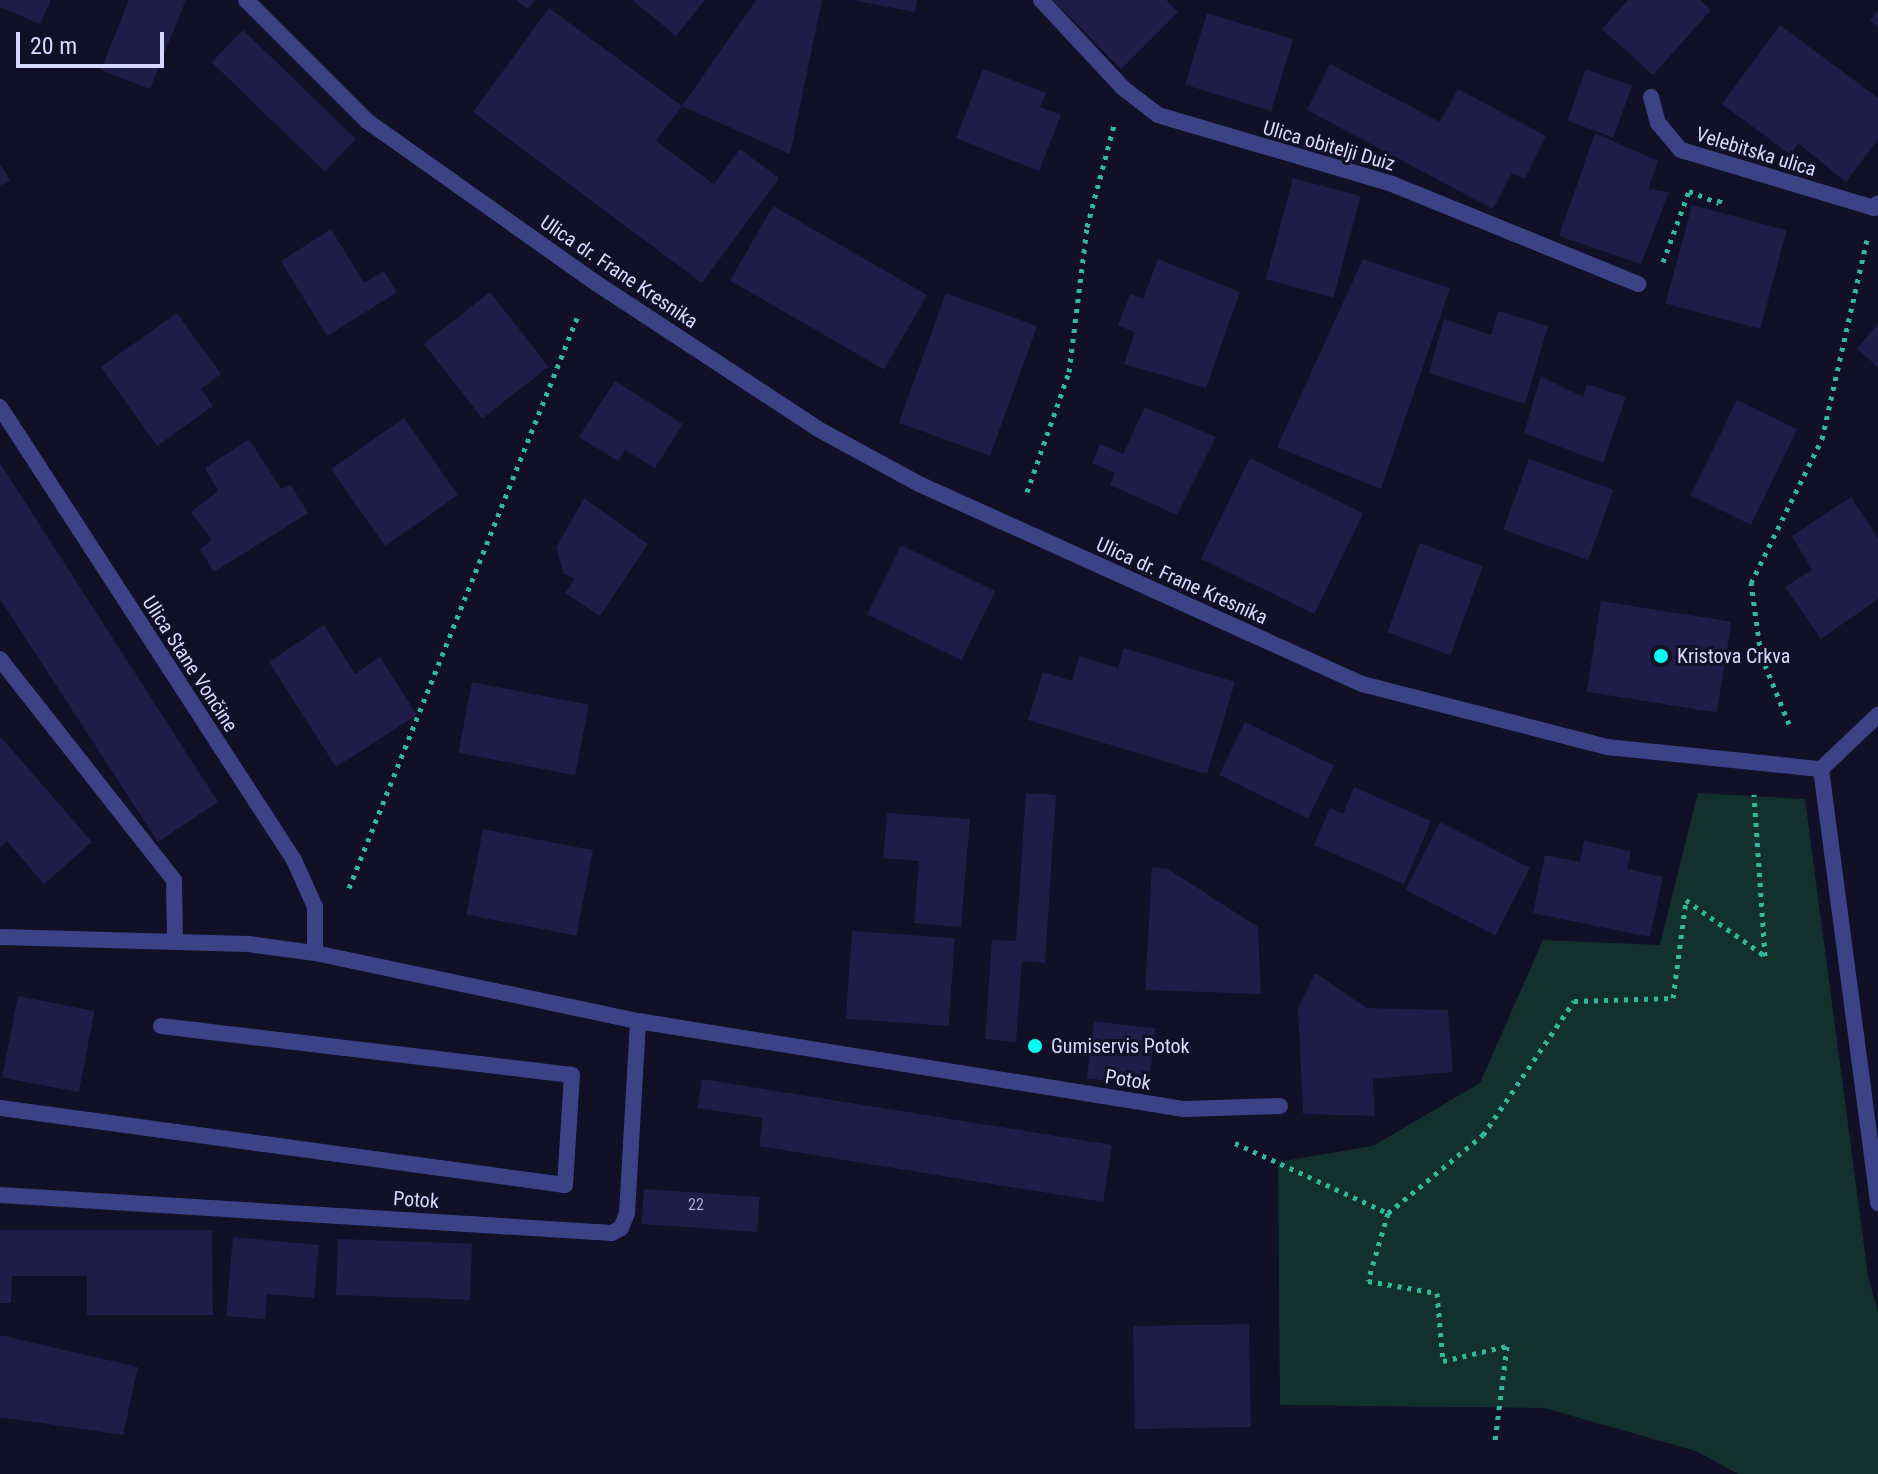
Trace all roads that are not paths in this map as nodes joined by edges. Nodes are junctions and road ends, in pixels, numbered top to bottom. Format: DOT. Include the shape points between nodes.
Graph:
graph roads {
  1 [pos="246,0"];
  2 [pos="1041,0"];
  3 [pos="1651,97"];
  4 [pos="1876,206"];
  5 [pos="1638,284"];
  6 [pos="0,407"];
  7 [pos="0,659"];
  8 [pos="1878,715"];
  9 [pos="1821,769"];
  10 [pos="0,937"];
  11 [pos="175,942"];
  12 [pos="315,953"];
  13 [pos="638,1021"];
  14 [pos="161,1026"];
  15 [pos="1280,1106"];
  16 [pos="0,1108"];
  17 [pos="0,1195"];
  18 [pos="1878,1203"];
  1 -- 9 [label="street, Ulica dr. Frane Kresnika" via="367,121 648,318 818,429 919,484 1362,684 1607,747"];
  2 -- 5 [label="street, Ulica obitelji Duiz" via="1123,88 1158,115 1392,184"];
  3 -- 4 [label="street, Velebitska ulica" via="1658,123 1681,150"];
  6 -- 12 [label="street, Ulica Stane Vončine" via="294,860 315,907"];
  7 -- 11 [label="street" via="174,880"];
  8 -- 9 [label="street"];
  9 -- 18 [label="street"];
  10 -- 11 [label="street, Potok"];
  11 -- 12 [label="street, Potok"];
  12 -- 13 [label="street, Potok"];
  13 -- 15 [label="street, Potok" via="1184,1109"];
  13 -- 17 [label="street, Potok" via="627,1213 621,1228 612,1233"];
  14 -- 16 [label="street" via="572,1075 565,1185"];
}
